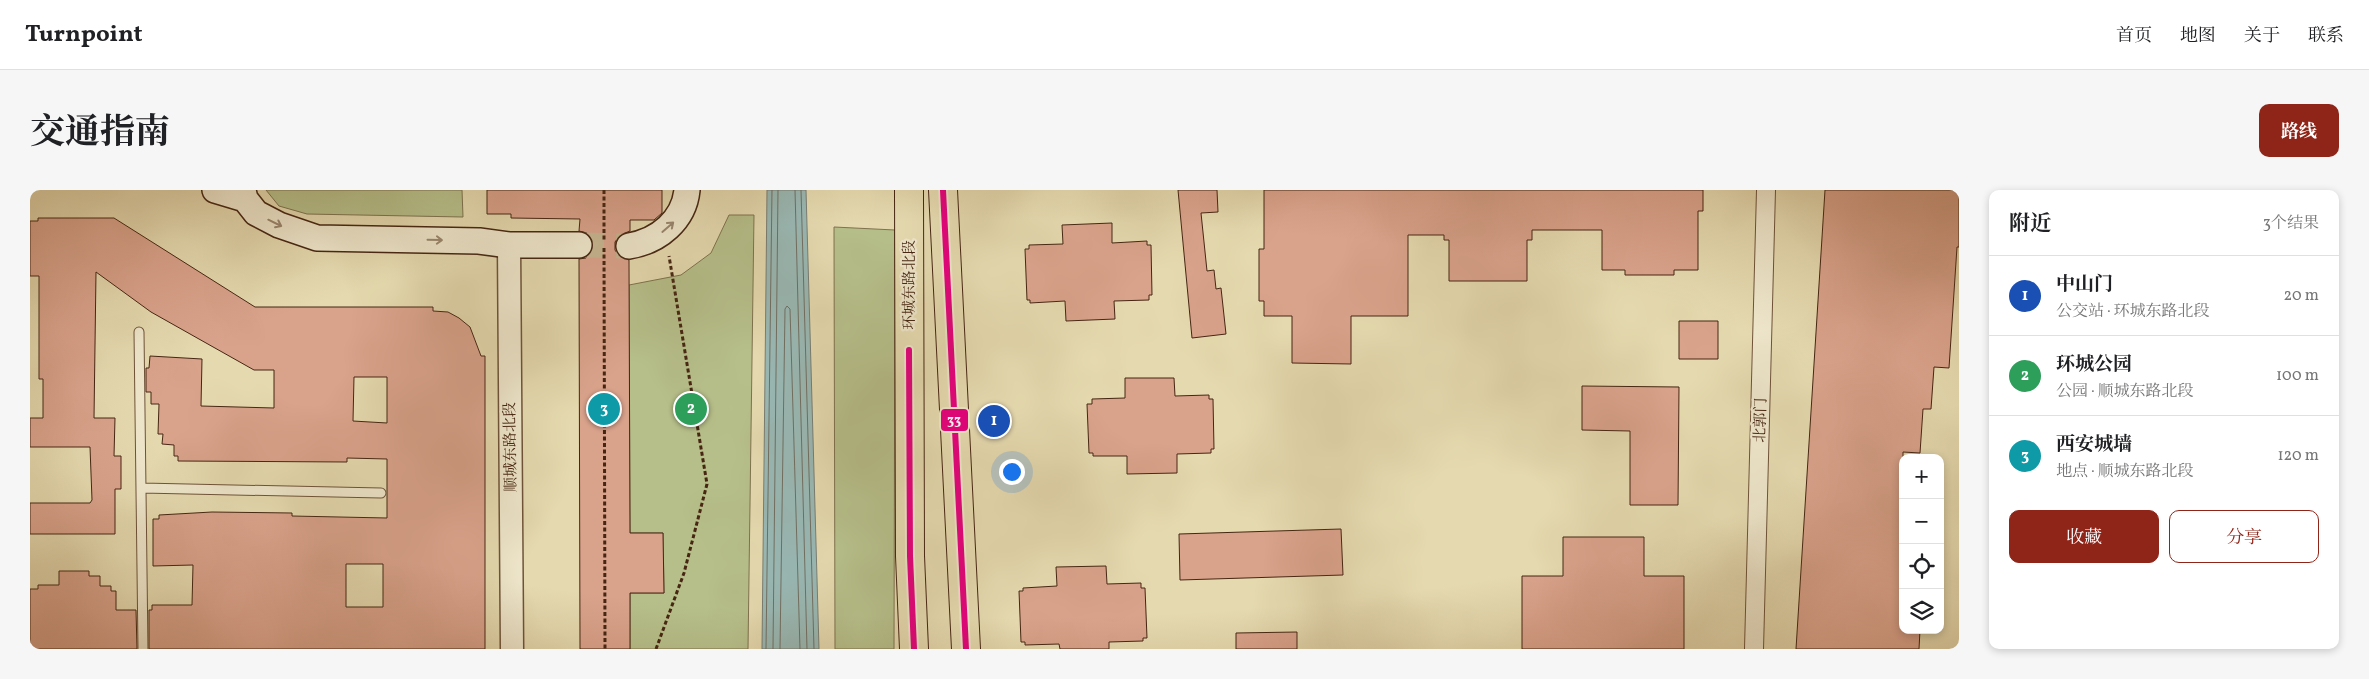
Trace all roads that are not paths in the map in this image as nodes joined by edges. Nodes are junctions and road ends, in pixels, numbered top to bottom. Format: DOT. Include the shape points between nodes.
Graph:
graph roads {
  1 [pos="215,190"];
  2 [pos="687,190"];
  3 [pos="909,190"];
  4 [pos="943,190"];
  5 [pos="1766,190"];
  6 [pos="244,194"];
  7 [pos="509,245"];
  8 [pos="579,245"];
  9 [pos="630,246"];
  10 [pos="139,332"];
  11 [pos="142,488"];
  12 [pos="381,492"];
  13 [pos="143,649"];
  14 [pos="512,649"];
  15 [pos="914,649"];
  16 [pos="966,649"];
  17 [pos="1754,649"];
  1 -- 6 [label="main road"];
  9 -- 2 [label="main road, one-way" via="665,232 678,218"];
  3 -- 15 [label="main road, 环城东路北段" via="910,556"];
  4 -- 16 [label="main road"];
  5 -- 17 [label="street, 北郭门"];
  6 -- 7 [label="main road, one-way" via="256,213 278,226 317,238 479,241"];
  7 -- 8 [label="main road"];
  7 -- 14 [label="street, 顺城东路北段"];
  10 -- 11 [label="lane"];
  11 -- 12 [label="lane"];
  11 -- 13 [label="lane"];
}
